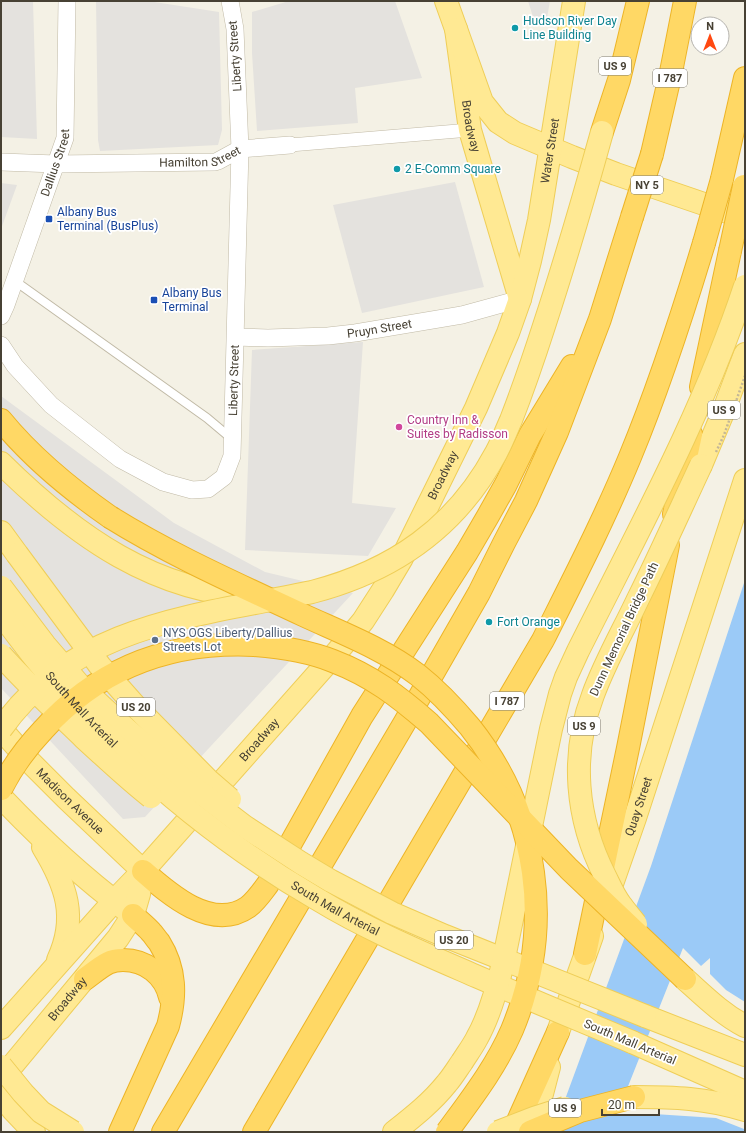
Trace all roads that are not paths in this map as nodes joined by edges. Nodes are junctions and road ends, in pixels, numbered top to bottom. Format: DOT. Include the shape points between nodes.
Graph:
graph roads {
  1 [pos="67,1"];
  2 [pos="230,1"];
  3 [pos="446,1"];
  4 [pos="574,1"];
  5 [pos="628,1"];
  6 [pos="638,1"];
  7 [pos="685,1"];
  8 [pos="456,29"];
  9 [pos="745,78"];
  10 [pos="470,130"];
  11 [pos="602,132"];
  12 [pos="290,145"];
  13 [pos="551,148"];
  14 [pos="240,149"];
  15 [pos="1,162"];
  16 [pos="56,164"];
  17 [pos="745,183"];
  18 [pos="745,218"];
  19 [pos="15,281"];
  20 [pos="745,286"];
  21 [pos="520,299"];
  22 [pos="1,316"];
  23 [pos="600,319"];
  24 [pos="236,337"];
  25 [pos="1,345"];
  26 [pos="745,354"];
  27 [pos="1,420"];
  28 [pos="232,439"];
  29 [pos="1,463"];
  30 [pos="745,480"];
  31 [pos="1,532"];
  32 [pos="1,587"];
  33 [pos="312,592"];
  34 [pos="1,614"];
  35 [pos="1,655"];
  36 [pos="1,729"];
  37 [pos="1,789"];
  38 [pos="1,797"];
  39 [pos="34,831"];
  40 [pos="273,845"];
  41 [pos="143,871"];
  42 [pos="271,872"];
  43 [pos="114,901"];
  44 [pos="133,915"];
  45 [pos="585,954"];
  46 [pos="50,974"];
  47 [pos="84,979"];
  48 [pos="685,979"];
  49 [pos="172,1010"];
  50 [pos="745,1026"];
  51 [pos="1,1028"];
  52 [pos="558,1032"];
  53 [pos="745,1055"];
  54 [pos="1,1066"];
  55 [pos="1,1078"];
  56 [pos="745,1092"];
  57 [pos="1,1096"];
  58 [pos="634,1097"];
  59 [pos="745,1110"];
  60 [pos="34,1132"];
  61 [pos="73,1132"];
  62 [pos="120,1132"];
  63 [pos="164,1132"];
  64 [pos="254,1132"];
  65 [pos="394,1132"];
  66 [pos="447,1132"];
  67 [pos="498,1132"];
  68 [pos="513,1132"];
  69 [pos="531,1132"];
  1 -- 16 [label="street, Dallius Street" via="65,138"];
  2 -- 14 [label="street, Liberty Street" via="235,29"];
  3 -- 8 [label="main road, Broadway / NY 5"];
  4 -- 13 [label="main road, Water Street"];
  5 -- 11 [label="main road, US 9"];
  6 -- 11 [label="highway" via="619,80"];
  7 -- 23 [label="highway, I 787, bridge" via="652,154"];
  8 -- 10 [label="main road, Broadway"];
  8 -- 13 [label="main road, NY 5" via="482,102 498,122 515,133"];
  9 -- 64 [label="highway, I 787, bridge" via="722,179 681,319 656,390 603,519 542,640"];
  10 -- 12 [label="street, Hamilton Street"];
  10 -- 21 [label="main road, Broadway"];
  11 -- 33 [label="main road, US 9, bridge" via="536,351 504,435 486,470 456,510 419,544 395,560 360,577"];
  12 -- 14 [label="street, Hamilton Street"];
  13 -- 18 [label="main road, NY 5" via="616,174"];
  13 -- 21 [label="main road, Water Street" via="539,220"];
  14 -- 16 [label="street, Hamilton Street" via="215,162"];
  14 -- 24 [label="street, Liberty Street"];
  15 -- 16 [label="street, Hamilton Street"];
  16 -- 19 [label="street, Dallius Street"];
  17 -- 45 [label="highway, bridge" via="674,510"];
  19 -- 22 [label="street, Dallius Street"];
  19 -- 28 [label="lane" via="207,418"];
  20 -- 65 [label="main road, bridge" via="721,352 677,452 566,677 551,728 503,963 488,1014 477,1038 447,1083 433,1099"];
  21 -- 24 [label="street, Pruyn Street" via="462,315 355,333 275,338"];
  21 -- 41 [label="main road, Broadway" via="476,408 402,558 363,621"];
  23 -- 41 [label="highway" via="530,435 488,516 362,716 268,884 248,907 235,914 217,915 198,910 178,899"];
  23 -- 63 [label="highway, I 787" via="557,432 526,501 479,593"];
  24 -- 28 [label="street, Liberty Street"];
  25 -- 28 [label="street, Liberty Street" via="15,366 51,405 120,459 163,482 192,490 208,489 224,478 232,456"];
  26 -- 48 [label="main road, US 9, bridge" via="701,465 593,695 582,733 579,762 579,791 584,823 602,870 620,904"];
  27 -- 66 [label="highway, bridge" via="56,477 136,534 367,644 418,675 457,711 499,769 516,807 530,855 536,929 532,961 525,991 507,1040 484,1080"];
  29 -- 33 [label="main road, bridge" via="23,485 86,536 121,558 158,576 196,588 234,595 272,597"];
  30 -- 45 [label="main road, Quay Street" via="614,881"];
  31 -- 40 [label="main road, US 20, bridge" via="100,666 208,780 247,812"];
  32 -- 40 [label="main road, South Mall Arterial, bridge" via="83,689 189,784"];
  33 -- 36 [label="main road, US 9, bridge" via="173,620 97,647 37,687"];
  34 -- 42 [label="main road, South Mall Arterial, bridge" via="71,699 146,774 186,809"];
  35 -- 42 [label="main road, US 20, bridge" via="56,712 136,786 222,846"];
  36 -- 41 [label="main road, Madison Avenue" via="66,798"];
  37 -- 48 [label="highway, bridge" via="33,740 52,719 100,681 136,663 173,652 242,645 291,650 332,660 361,673 409,706 569,869"];
  38 -- 39 [label="main road"];
  39 -- 43 [label="main road"];
  39 -- 46 [label="main road" via="61,879 68,907 65,941 61,955"];
  40 -- 53 [label="main road, South Mall Arterial / US 20, bridge" via="331,881 423,927"];
  41 -- 43 [label="main road, Broadway"];
  41 -- 44 [label="main road, Broadway"];
  42 -- 56 [label="main road, South Mall Arterial / US 20, bridge" via="318,900 413,949"];
  43 -- 44 [label="main road"];
  43 -- 46 [label="main road, Broadway"];
  44 -- 47 [label="main road, Broadway" via="118,938"];
  44 -- 49 [label="highway" via="152,933 168,959 174,990"];
  45 -- 52 [label="main road, Quay Street"];
  46 -- 51 [label="main road, Broadway"];
  47 -- 49 [label="highway" via="116,960 140,963 155,971 166,984"];
  47 -- 55 [label="main road, Broadway"];
  48 -- 50 [label="main road, US 9" via="709,1001"];
  49 -- 62 [label="highway" via="168,1026"];
  52 -- 68 [label="highway"];
  52 -- 69 [label="main road, Quay Street"];
  54 -- 61 [label="main road, bridge" via="41,1112"];
  57 -- 60 [label="main road"];
  58 -- 59 [label="main road, US 9" via="700,1099"];
  58 -- 67 [label="main road, US 9, bridge" via="571,1107"];
  58 -- 69 [label="highway, bridge" via="580,1111"];
}
